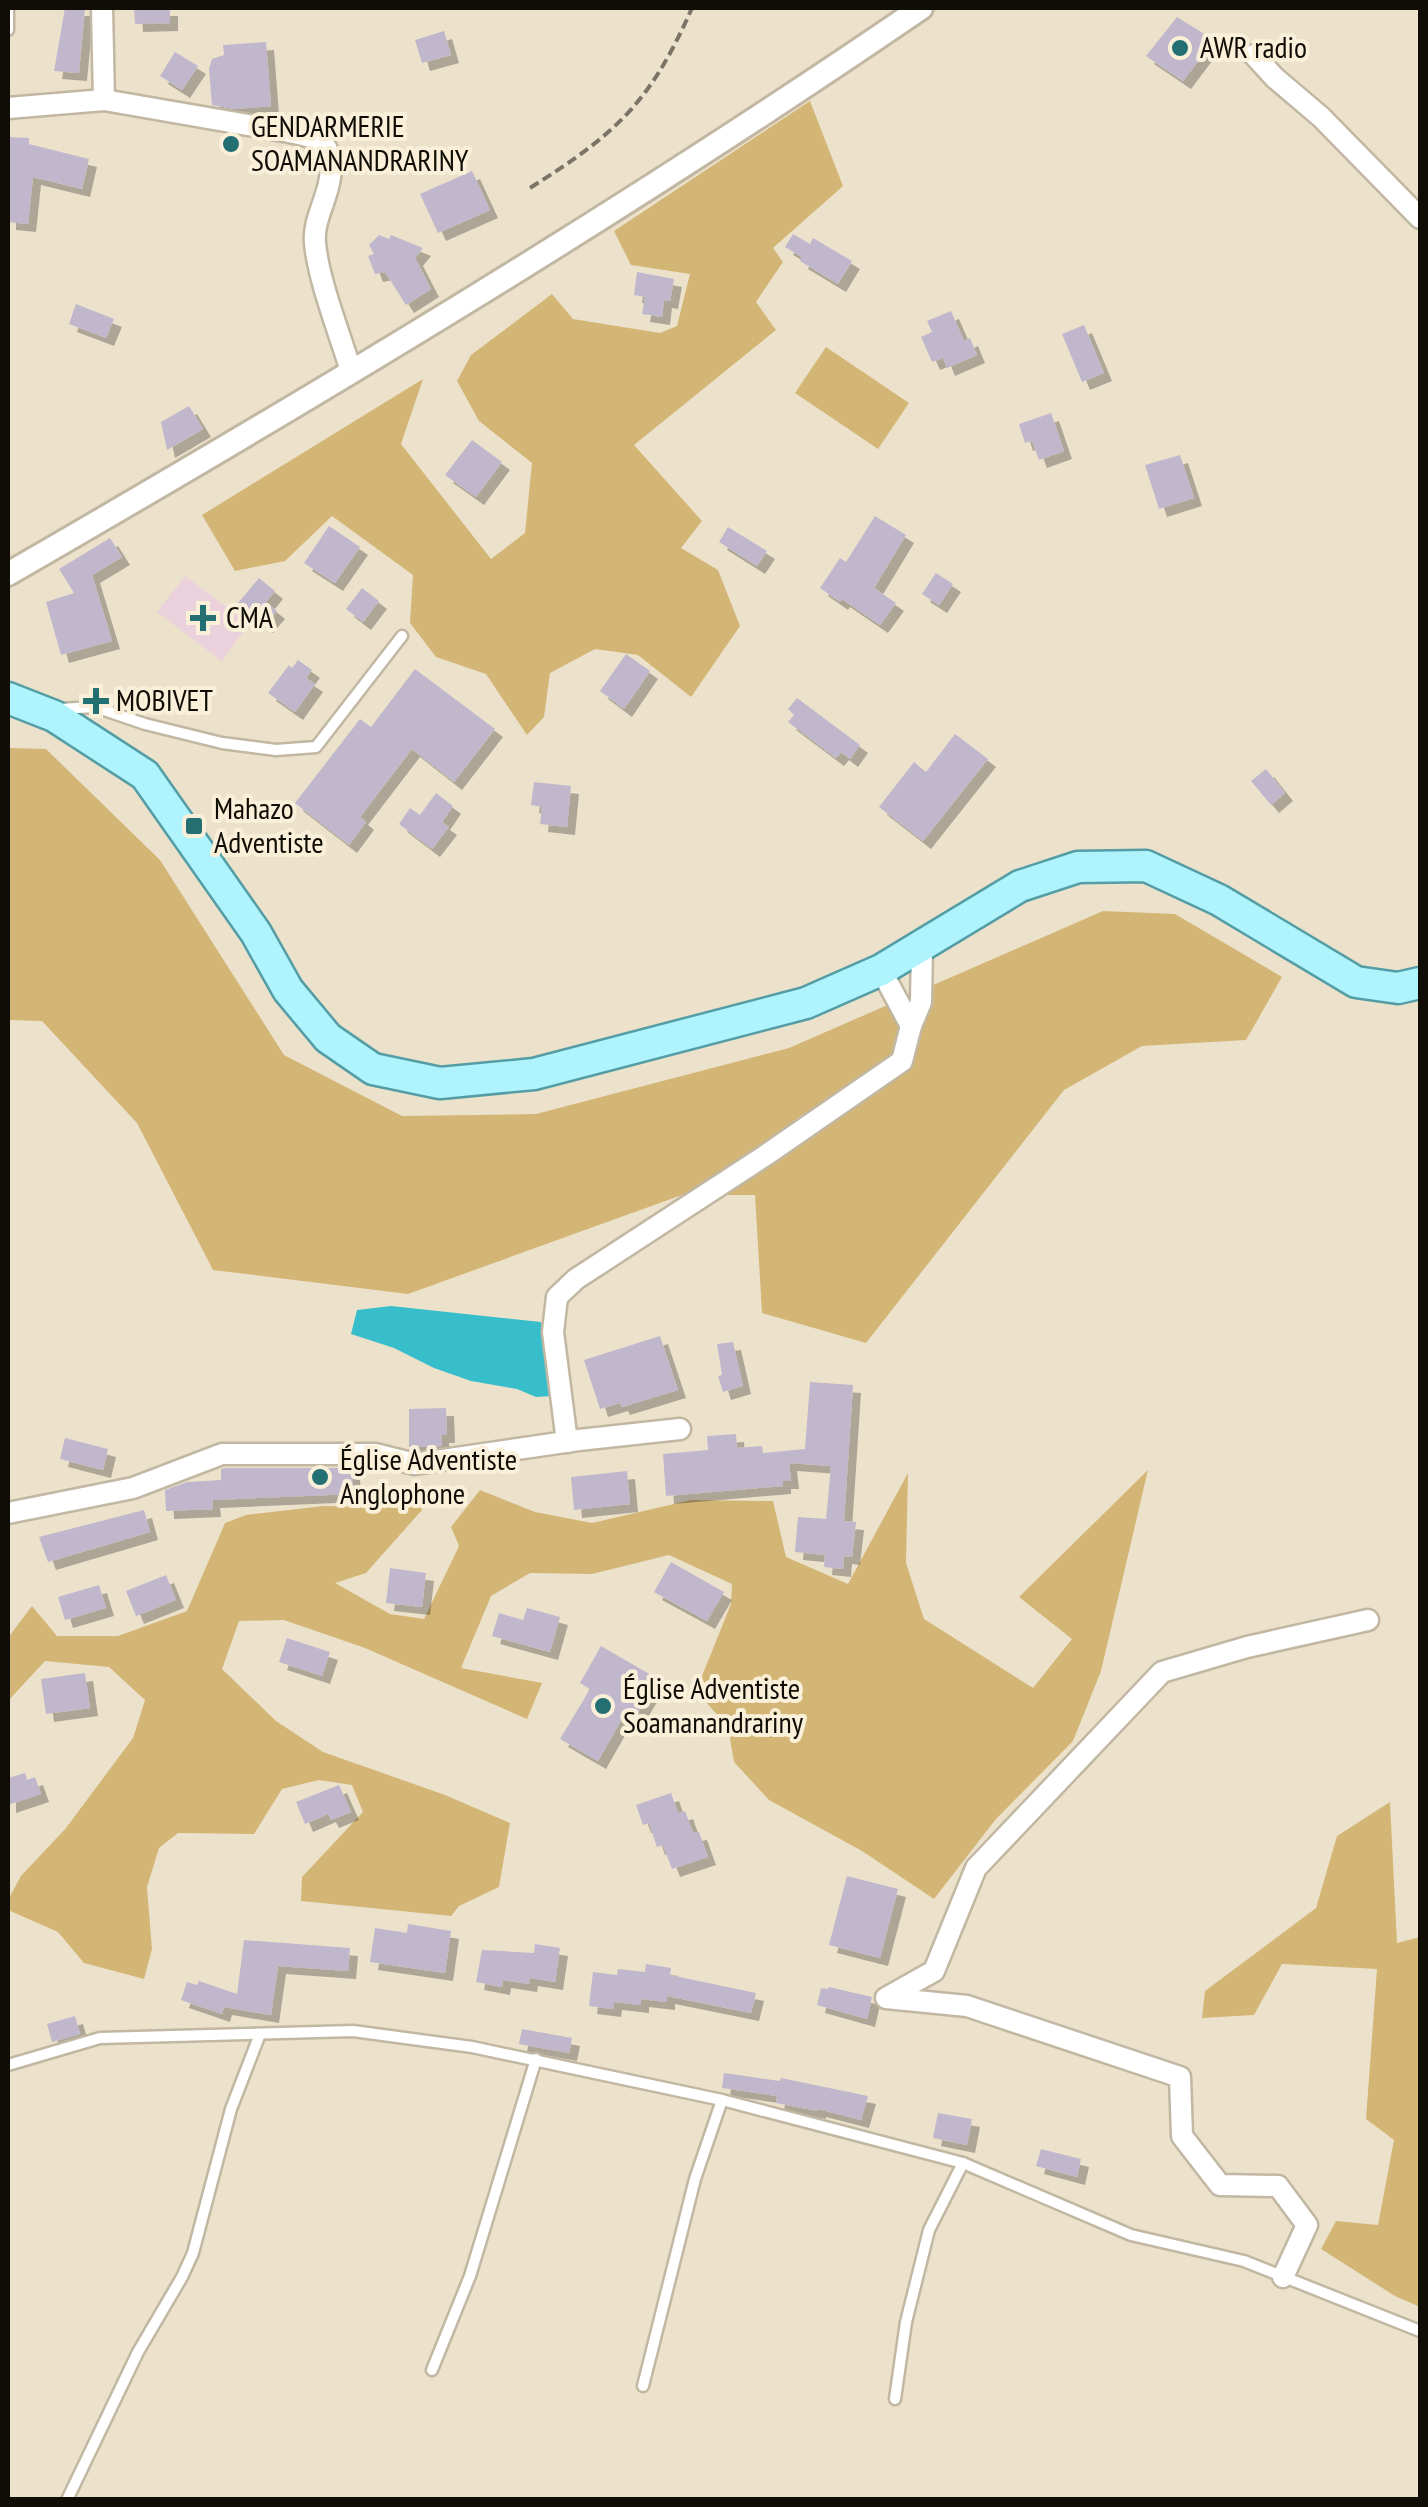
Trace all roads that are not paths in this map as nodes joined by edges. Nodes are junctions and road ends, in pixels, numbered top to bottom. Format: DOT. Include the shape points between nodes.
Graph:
graph roads {
  1 [pos="8,8"];
  2 [pos="102,8"];
  3 [pos="921,8"];
  4 [pos="8,30"];
  5 [pos="1254,54"];
  6 [pos="104,100"];
  7 [pos="8,108"];
  8 [pos="1420,218"];
  9 [pos="351,371"];
  10 [pos="8,574"];
  11 [pos="402,636"];
  12 [pos="8,698"];
  13 [pos="38,710"];
  14 [pos="922,947"];
  15 [pos="881,970"];
  16 [pos="1420,983"];
  17 [pos="911,1026"];
  18 [pos="680,1429"];
  19 [pos="567,1442"];
  20 [pos="8,1514"];
  21 [pos="1368,1620"];
  22 [pos="260,2034"];
  23 [pos="536,2059"];
  24 [pos="8,2064"];
  25 [pos="722,2100"];
  26 [pos="962,2164"];
  27 [pos="1283,2277"];
  28 [pos="1420,2331"];
  29 [pos="432,2370"];
  30 [pos="643,2386"];
  31 [pos="895,2399"];
  32 [pos="67,2500"];
  1 -- 4 [label="lane"];
  2 -- 6 [label="street"];
  3 -- 9 [label="street"];
  5 -- 8 [label="street"];
  6 -- 7 [label="street"];
  6 -- 9 [label="street" via="289,132 325,146 328,196 314,240"];
  9 -- 10 [label="street"];
  11 -- 13 [label="lane" via="316,747 222,744 95,707"];
  12 -- 13 [label="main road"];
  13 -- 15 [label="main road" via="146,775 288,990 328,1038 372,1069 440,1084 534,1074 806,1003"];
  14 -- 15 [label="main road"];
  14 -- 16 [label="main road" via="1020,886 1078,867 1146,866 1219,900 1356,982 1398,988"];
  14 -- 17 [label="street" via="921,1002"];
  15 -- 17 [label="street"];
  17 -- 19 [label="street" via="902,1061 556,1297 553,1332"];
  18 -- 19 [label="street"];
  19 -- 20 [label="street" via="416,1464 375,1454 222,1454 133,1488"];
  21 -- 27 [label="street" via="1162,1672 976,1868 934,1971 886,1998 966,2006 1180,2077 1182,2136 1220,2185 1278,2186 1307,2225"];
  22 -- 23 [label="lane" via="353,2031"];
  22 -- 24 [label="lane" via="100,2038"];
  22 -- 32 [label="lane" via="193,2253"];
  23 -- 25 [label="lane"];
  23 -- 29 [label="lane" via="470,2276"];
  25 -- 26 [label="lane"];
  25 -- 30 [label="lane" via="695,2178"];
  26 -- 27 [label="lane" via="1131,2235 1244,2261"];
  26 -- 31 [label="lane" via="929,2230"];
  27 -- 28 [label="lane"];
}
